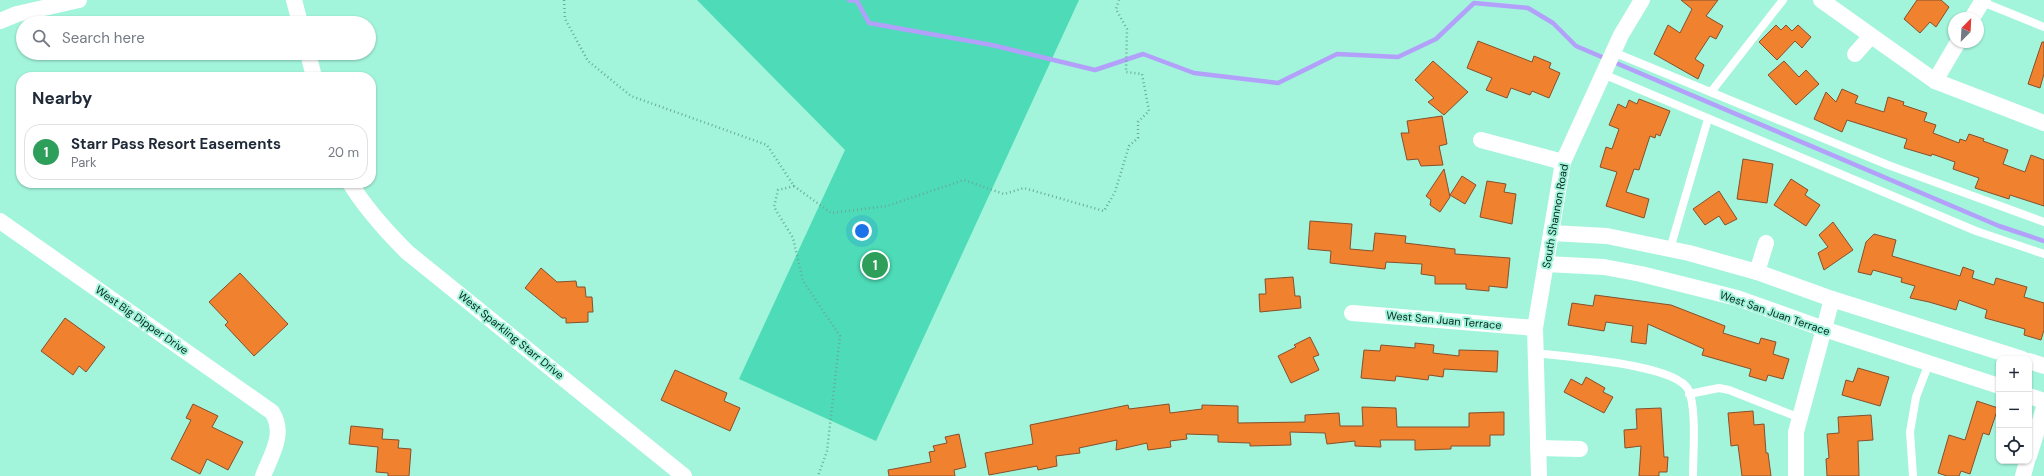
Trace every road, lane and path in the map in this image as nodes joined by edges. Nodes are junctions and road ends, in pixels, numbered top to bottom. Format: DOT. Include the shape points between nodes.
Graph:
graph roads {
  1 [pos="79,0"];
  2 [pos="294,0"];
  3 [pos="564,0"];
  4 [pos="1120,0"];
  5 [pos="1642,0"];
  6 [pos="1782,0"];
  7 [pos="1821,0"];
  8 [pos="1981,1"];
  9 [pos="15,7"];
  10 [pos="1975,12"];
  11 [pos="298,16"];
  12 [pos="0,21"];
  13 [pos="2044,27"];
  14 [pos="1871,36"];
  15 [pos="1954,48"];
  16 [pos="1613,52"];
  17 [pos="1855,54"];
  18 [pos="310,60"];
  19 [pos="313,72"];
  20 [pos="1603,74"];
  21 [pos="1935,81"];
  22 [pos="1711,92"];
  23 [pos="1708,118"];
  24 [pos="2044,123"];
  25 [pos="1481,140"];
  26 [pos="1563,162"];
  27 [pos="794,186"];
  28 [pos="353,188"];
  29 [pos="0,221"];
  30 [pos="2044,222"];
  31 [pos="1551,233"];
  32 [pos="1766,243"];
  33 [pos="1670,249"];
  34 [pos="2044,254"];
  35 [pos="1546,264"];
  36 [pos="1756,272"];
  37 [pos="1832,299"];
  38 [pos="1352,313"];
  39 [pos="1536,328"];
  40 [pos="1824,329"];
  41 [pos="1536,353"];
  42 [pos="2012,356"];
  43 [pos="2032,362"];
  44 [pos="1929,363"];
  45 [pos="2044,366"];
  46 [pos="1996,385"];
  47 [pos="1689,394"];
  48 [pos="2032,397"];
  49 [pos="2044,401"];
  50 [pos="2044,408"];
  51 [pos="1800,418"];
  52 [pos="2032,446"];
  53 [pos="1538,448"];
  54 [pos="1580,449"];
  55 [pos="2027,464"];
  56 [pos="263,476"];
  57 [pos="684,476"];
  58 [pos="818,476"];
  59 [pos="1539,476"];
  60 [pos="1693,476"];
  61 [pos="1796,476"];
  62 [pos="1913,476"];
  63 [pos="2023,476"];
  1 -- 9 [label="street"];
  2 -- 11 [label="street"];
  3 -- 27 [label="path" via="565,19 588,61 615,83 632,96 767,145"];
  4 -- 27 [label="path" via="1116,9 1127,29 1126,72 1142,74 1149,111 1138,122 1138,138 1129,146 1115,192 1104,211 1024,188 1004,194 964,180 887,206 831,213"];
  5 -- 16 [label="street, South Shannon Road"];
  6 -- 22 [label="lane"];
  7 -- 14 [label="street"];
  8 -- 10 [label="street"];
  8 -- 13 [label="lane"];
  9 -- 12 [label="street"];
  14 -- 17 [label="street"];
  14 -- 21 [label="street"];
  15 -- 21 [label="street"];
  16 -- 20 [label="street, South Shannon Road"];
  16 -- 22 [label="lane"];
  18 -- 19 [label="street"];
  20 -- 23 [label="lane"];
  20 -- 26 [label="street, South Shannon Road"];
  21 -- 24 [label="street"];
  22 -- 30 [label="lane" via="1888,165"];
  23 -- 33 [label="lane"];
  23 -- 34 [label="lane" via="1976,231"];
  25 -- 26 [label="street"];
  26 -- 31 [label="street, South Shannon Road"];
  27 -- 58 [label="path" via="778,190 774,207 793,238 803,281 840,336 827,451"];
  28 -- 57 [label="street, West Sparkling Starr Drive" via="362,202 407,252"];
  29 -- 56 [label="street, West Big Dipper Drive" via="272,412 278,424 277,439"];
  31 -- 33 [label="street" via="1608,236"];
  31 -- 35 [label="street, South Shannon Road"];
  32 -- 36 [label="street"];
  33 -- 36 [label="street"];
  35 -- 39 [label="street, South Shannon Road"];
  35 -- 40 [label="street, West San Juan Terrace" via="1604,267 1641,274 1737,298"];
  36 -- 37 [label="street"];
  37 -- 40 [label="street"];
  37 -- 42 [label="street"];
  38 -- 39 [label="street, West San Juan Terrace"];
  39 -- 41 [label="street, South Shannon Road"];
  40 -- 44 [label="street, West San Juan Terrace"];
  40 -- 51 [label="street"];
  41 -- 47 [label="lane" via="1648,368 1677,379 1687,388"];
  41 -- 53 [label="street, South Shannon Road"];
  43 -- 45 [label="street"];
  44 -- 46 [label="street, West San Juan Terrace"];
  44 -- 62 [label="lane" via="1916,397 1910,432"];
  47 -- 51 [label="lane" via="1719,388 1729,390"];
  47 -- 60 [label="lane" via="1692,404"];
  48 -- 49 [label="street"];
  50 -- 52 [label="street"];
  51 -- 61 [label="street" via="1796,432"];
  53 -- 54 [label="street"];
  53 -- 59 [label="street, South Shannon Road"];
  55 -- 63 [label="street"];
}
